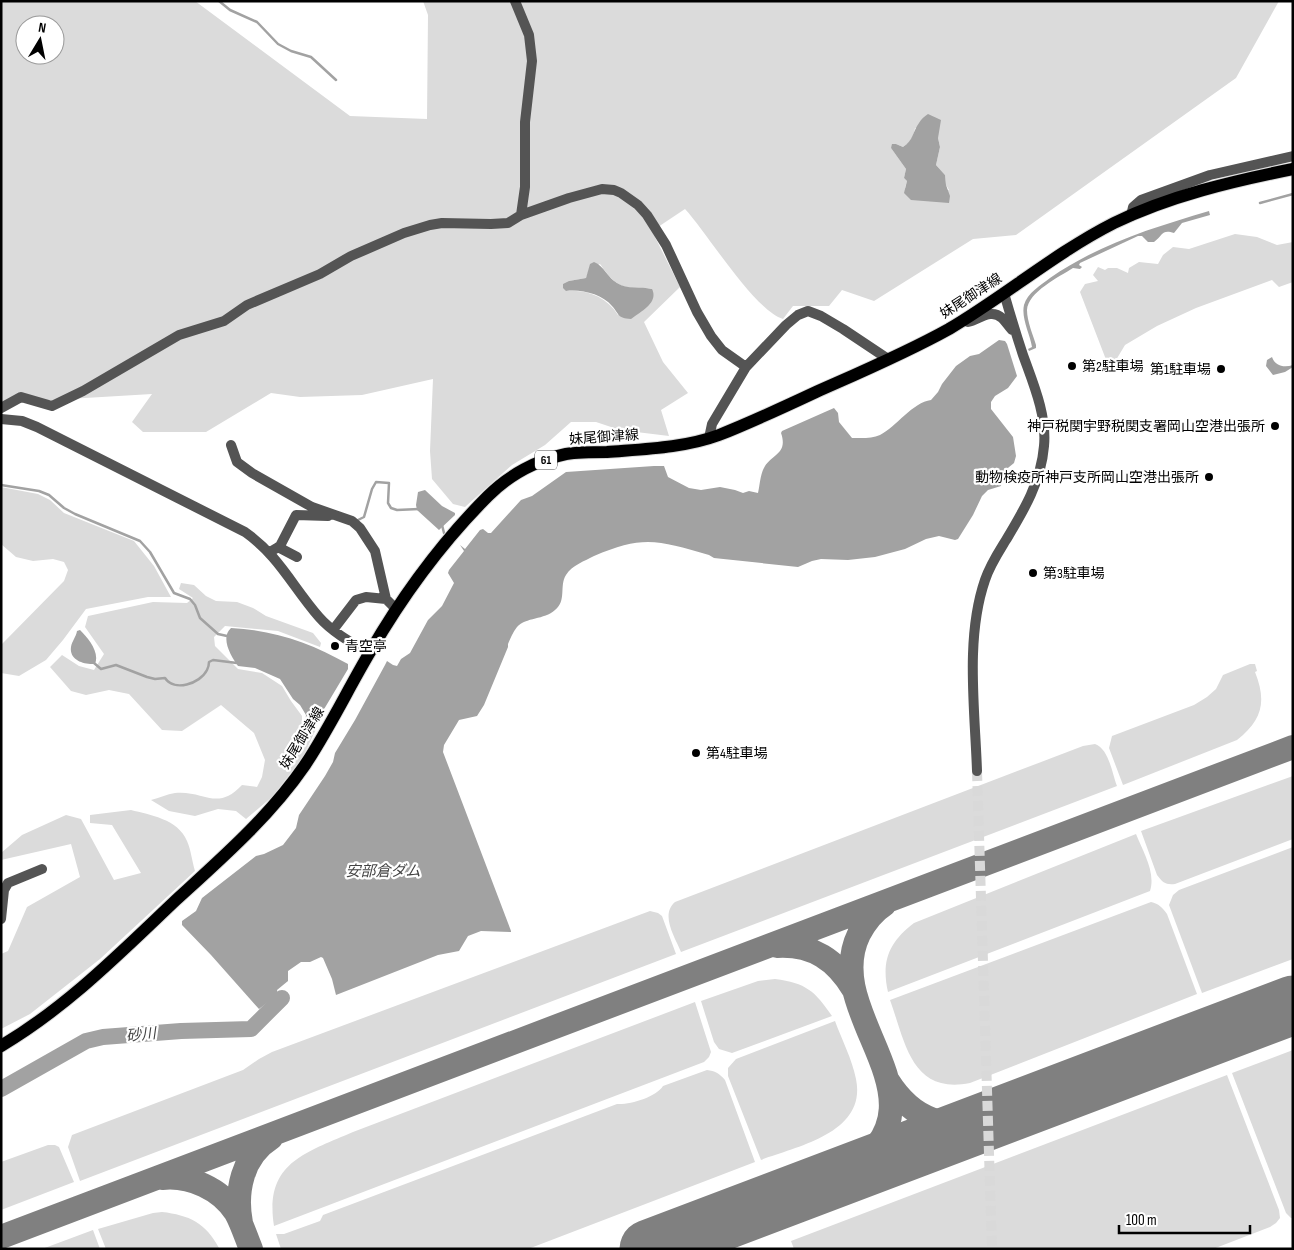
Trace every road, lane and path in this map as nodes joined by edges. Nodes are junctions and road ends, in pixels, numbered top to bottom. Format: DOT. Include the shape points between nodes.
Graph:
graph roads {
  1 [pos="515,1"];
  2 [pos="1293,156"];
  3 [pos="1293,168"];
  4 [pos="1224,171"];
  5 [pos="1229,184"];
  6 [pos="521,215"];
  7 [pos="1131,216"];
  8 [pos="1004,293"];
  9 [pos="952,327"];
  10 [pos="1016,332"];
  11 [pos="888,359"];
  12 [pos="746,367"];
  13 [pos="1,408"];
  14 [pos="1,419"];
  15 [pos="709,438"];
  16 [pos="232,445"];
  17 [pos="337,517"];
  18 [pos="274,549"];
  19 [pos="297,557"];
  20 [pos="386,599"];
  21 [pos="396,609"];
  22 [pos="333,630"];
  23 [pos="369,653"];
  24 [pos="977,771"];
  25 [pos="42,868"];
  26 [pos="1,920"];
  27 [pos="1,1046"];
  1 -- 6 [label="street" via="529,35 532,61 525,122 525,187"];
  2 -- 4 [label="street"];
  3 -- 5 [label="main road, 妹尾御津線 / 61"];
  4 -- 5 [label="street"];
  4 -- 7 [label="street" via="1141,200 1133,207"];
  5 -- 7 [label="main road, 妹尾御津線 / 61"];
  6 -- 12 [label="street" via="602,189 621,193 638,205 666,245 710,336 722,350"];
  6 -- 13 [label="street" via="508,223 430,224 351,256 224,320 179,335 52,406 21,397"];
  7 -- 8 [label="main road, 妹尾御津線 / 61" via="1082,241"];
  8 -- 9 [label="main road, 妹尾御津線 / 61"];
  8 -- 10 [label="street"];
  9 -- 10 [label="street" via="983,315 996,314"];
  9 -- 11 [label="main road, 妹尾御津線 / 61"];
  10 -- 24 [label="street" via="1042,417 1044,446 1034,490 993,562 979,599 973,640"];
  11 -- 12 [label="street" via="808,311 786,325"];
  11 -- 15 [label="main road, 妹尾御津線 / 61"];
  12 -- 15 [label="street" via="712,424"];
  14 -- 18 [label="street" via="38,427"];
  15 -- 21 [label="main road, 妹尾御津線 / 61" via="652,449 568,454 540,462 514,475 490,493 430,560"];
  16 -- 17 [label="street" via="237,462 312,507"];
  17 -- 18 [label="street" via="296,514"];
  17 -- 20 [label="street" via="352,521 376,551"];
  18 -- 19 [label="street"];
  18 -- 22 [label="street" via="320,618"];
  20 -- 21 [label="street"];
  20 -- 22 [label="street" via="366,597 356,600"];
  21 -- 23 [label="main road, 妹尾御津線 / 61"];
  22 -- 23 [label="street"];
  23 -- 27 [label="main road, 妹尾御津線 / 61" via="308,761 271,808 120,955 48,1015"];
  25 -- 26 [label="street" via="8,883 4,890"];
}
